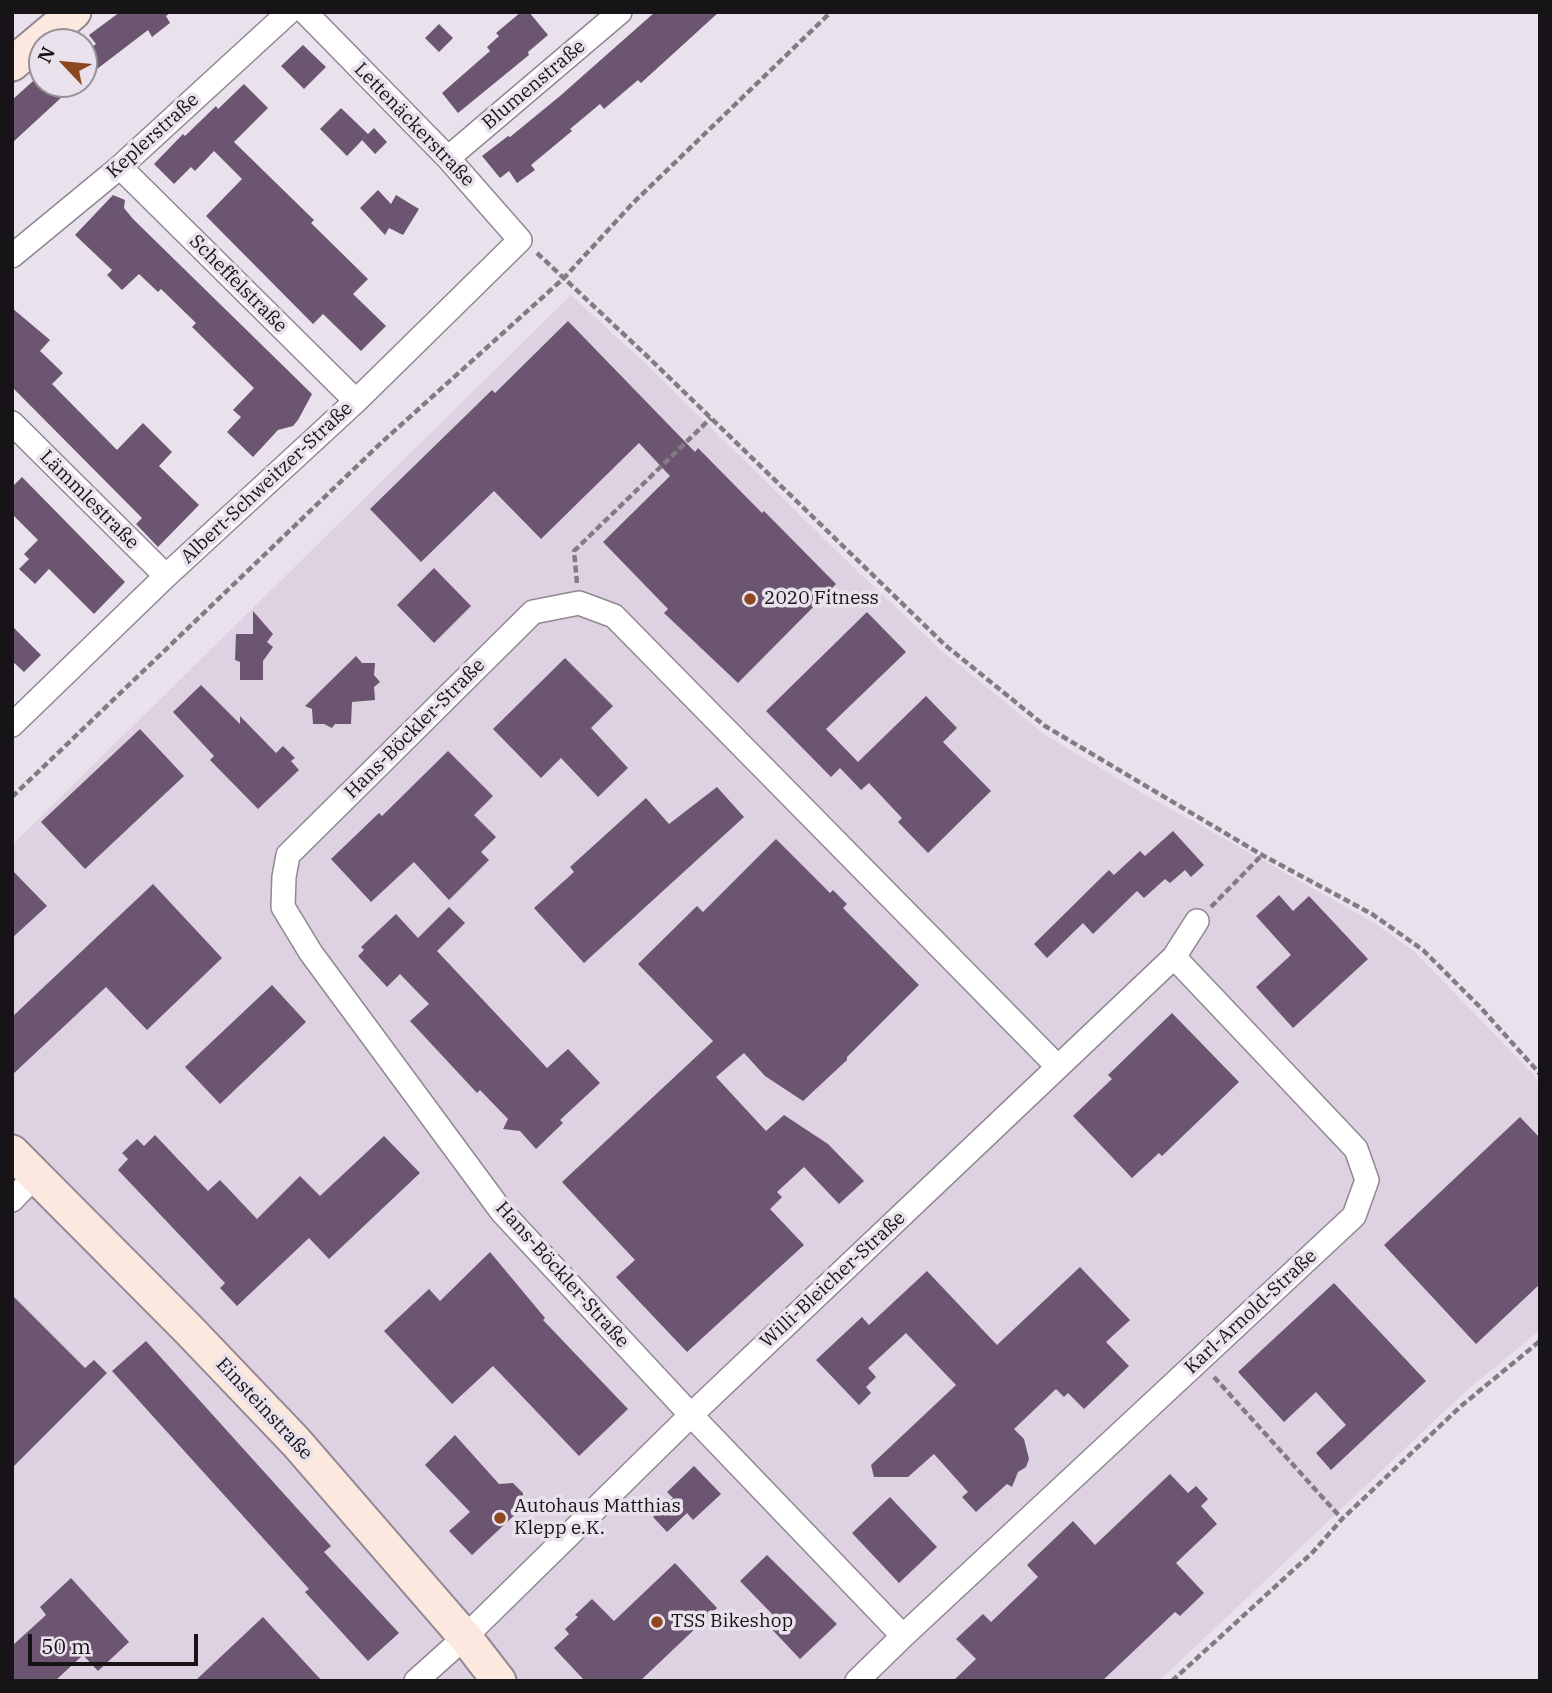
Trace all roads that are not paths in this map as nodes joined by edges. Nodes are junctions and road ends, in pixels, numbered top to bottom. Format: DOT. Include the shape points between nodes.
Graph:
graph roads {
  1 [pos="74,12"];
  2 [pos="289,12"];
  3 [pos="305,12"];
  4 [pos="620,12"];
  5 [pos="12,64"];
  6 [pos="448,158"];
  7 [pos="120,167"];
  8 [pos="520,240"];
  9 [pos="12,256"];
  10 [pos="356,401"];
  11 [pos="12,424"];
  12 [pos="166,576"];
  13 [pos="12,725"];
  14 [pos="1198,921"];
  15 [pos="1174,957"];
  16 [pos="1058,1067"];
  17 [pos="12,1152"];
  18 [pos="36,1175"];
  19 [pos="12,1200"];
  20 [pos="691,1415"];
  21 [pos="903,1636"];
  22 [pos="465,1637"];
  23 [pos="416,1681"];
  24 [pos="499,1681"];
  25 [pos="857,1681"];
  1 -- 5 [label="street"];
  2 -- 7 [label="street, Keplerstraße"];
  3 -- 6 [label="street, Lettenäckerstraße"];
  4 -- 6 [label="street, Blumenstraße"];
  6 -- 8 [label="street, Lettenäckerstraße"];
  7 -- 9 [label="street, Keplerstraße"];
  7 -- 10 [label="street, Scheffelstraße"];
  8 -- 10 [label="street, Albert-Schweitzer-Straße"];
  10 -- 12 [label="street, Albert-Schweitzer-Straße"];
  11 -- 12 [label="street, Lämmlestraße"];
  12 -- 13 [label="street, Albert-Schweitzer-Straße"];
  14 -- 15 [label="street, Willi-Bleicher-Straße"];
  15 -- 16 [label="street, Willi-Bleicher-Straße"];
  15 -- 21 [label="street, Karl-Arnold-Straße" via="1356,1149 1367,1180 1354,1216"];
  16 -- 20 [label="street, Willi-Bleicher-Straße"];
  16 -- 20 [label="street, Hans-Böckler-Straße" via="614,617 579,603 533,612 288,855 283,907 311,953 502,1212"];
  17 -- 18 [label="street, Einsteinstraße"];
  18 -- 19 [label="street"];
  18 -- 22 [label="street, Einsteinstraße" via="296,1442"];
  20 -- 21 [label="street"];
  20 -- 22 [label="street, Willi-Bleicher-Straße"];
  21 -- 25 [label="street, Karl-Arnold-Straße"];
  22 -- 23 [label="street, Willi-Bleicher-Straße"];
  22 -- 24 [label="street, Einsteinstraße"];
}
